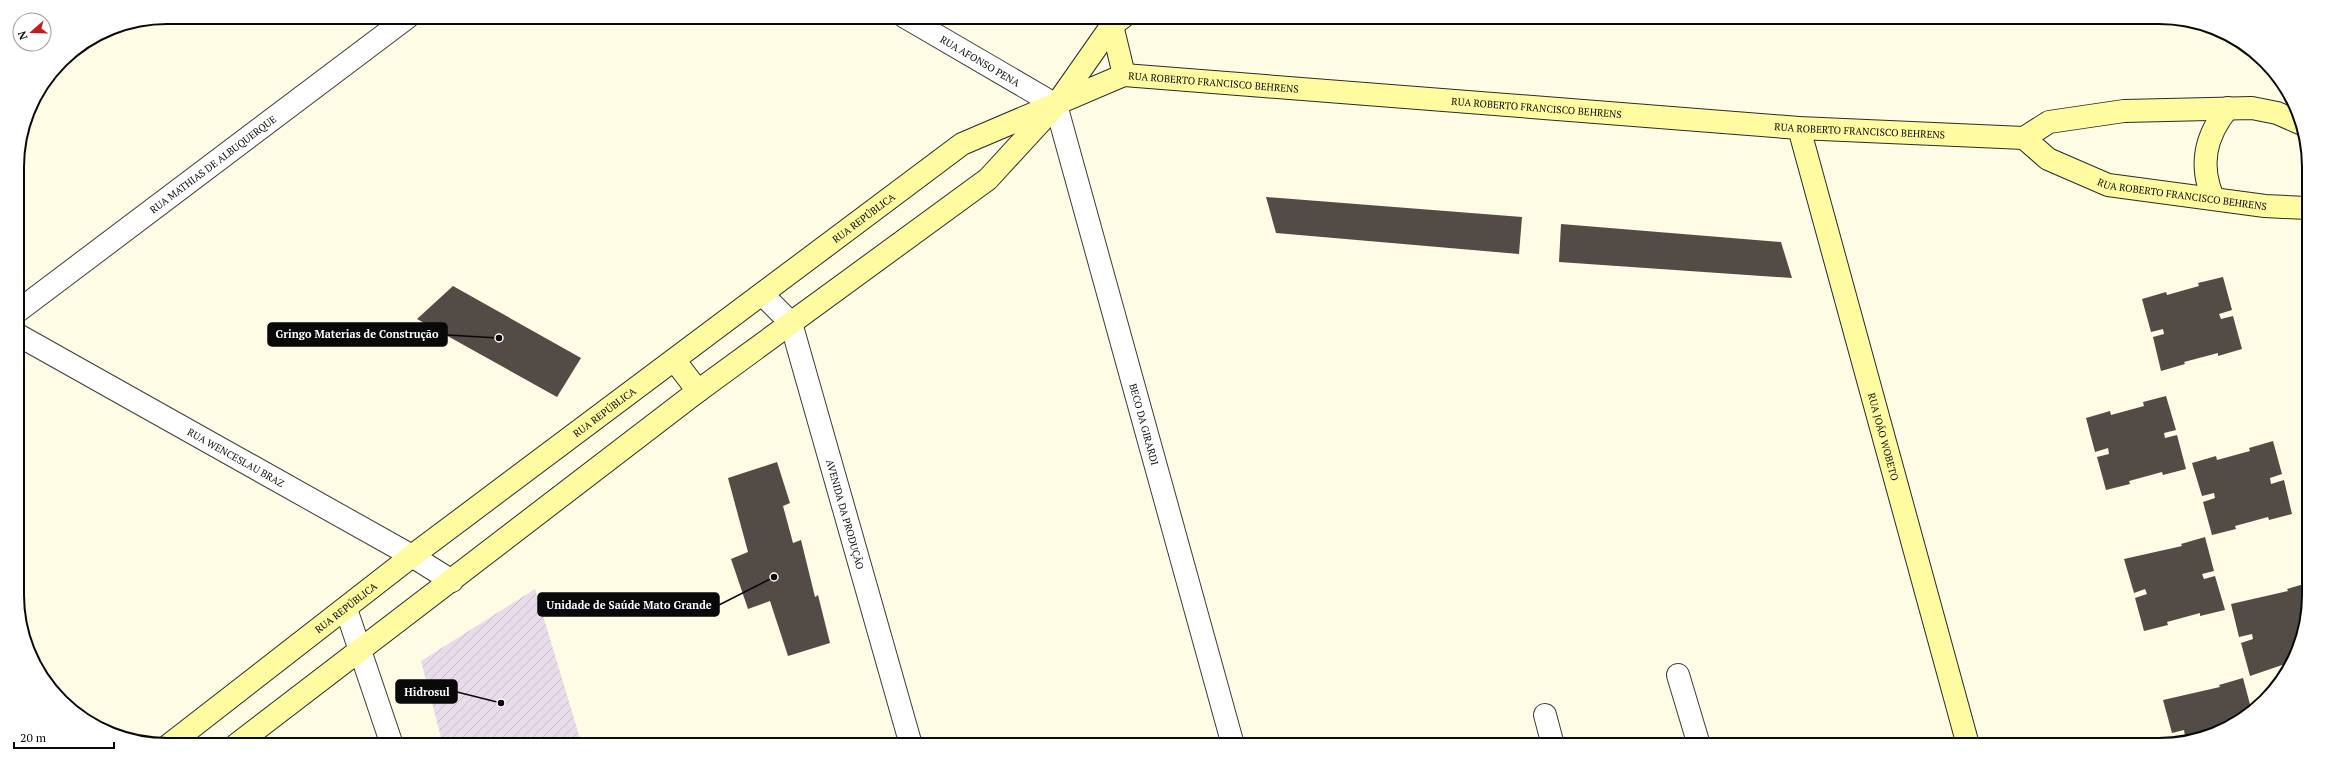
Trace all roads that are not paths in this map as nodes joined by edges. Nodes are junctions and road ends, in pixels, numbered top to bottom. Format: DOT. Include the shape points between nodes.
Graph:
graph roads {
  1 [pos="399,24"];
  2 [pos="917,24"];
  3 [pos="1116,24"];
  4 [pos="1118,24"];
  5 [pos="1124,75"];
  6 [pos="1056,105"];
  7 [pos="2228,108"];
  8 [pos="2294,121"];
  9 [pos="1799,128"];
  10 [pos="2024,138"];
  11 [pos="2213,198"];
  12 [pos="2302,208"];
  13 [pos="762,294"];
  14 [pos="24,306"];
  15 [pos="791,323"];
  16 [pos="24,338"];
  17 [pos="674,361"];
  18 [pos="698,391"];
  19 [pos="412,556"];
  20 [pos="452,581"];
  21 [pos="346,609"];
  22 [pos="361,651"];
  23 [pos="1678,675"];
  24 [pos="1545,715"];
  25 [pos="178,738"];
  26 [pos="245,738"];
  27 [pos="390,738"];
  28 [pos="909,738"];
  29 [pos="1231,738"];
  30 [pos="1552,738"];
  31 [pos="1697,738"];
  32 [pos="1966,738"];
  1 -- 14 [label="street, RUA MATHIAS DE ALBUQUERQUE"];
  2 -- 6 [label="street, RUA AFONSO PENA"];
  3 -- 6 [label="main road"];
  4 -- 5 [label="main road"];
  5 -- 6 [label="main road, RUA ROBERTO FRANCISCO BEHRENS"];
  5 -- 9 [label="main road, RUA ROBERTO FRANCISCO BEHRENS"];
  6 -- 13 [label="main road, RUA REPÚBLICA" via="962,144"];
  6 -- 15 [label="main road" via="988,179"];
  6 -- 29 [label="street, BECO DA GIRARDI"];
  7 -- 8 [label="main road" via="2252,108"];
  7 -- 10 [label="main road" via="2109,113 2049,122"];
  7 -- 11 [label="main road" via="2210,135 2206,150 2205,172"];
  9 -- 10 [label="main road, RUA ROBERTO FRANCISCO BEHRENS"];
  9 -- 32 [label="main road, RUA JOÃO WOBETO"];
  10 -- 11 [label="main road, RUA ROBERTO FRANCISCO BEHRENS" via="2048,159 2108,185"];
  11 -- 12 [label="main road, RUA ROBERTO FRANCISCO BEHRENS" via="2265,206"];
  13 -- 15 [label="street, AVENIDA DA PRODUÇÃO"];
  13 -- 17 [label="main road, RUA REPÚBLICA"];
  15 -- 18 [label="main road"];
  15 -- 28 [label="street, AVENIDA DA PRODUÇÃO"];
  16 -- 19 [label="street, RUA WENCESLAU BRAZ"];
  17 -- 18 [label="main road"];
  17 -- 19 [label="main road, RUA REPÚBLICA"];
  18 -- 20 [label="main road"];
  19 -- 20 [label="street, RUA WENCESLAU BRAZ"];
  19 -- 21 [label="main road, RUA REPÚBLICA"];
  20 -- 22 [label="main road"];
  21 -- 22 [label="street"];
  21 -- 25 [label="main road, RUA REPÚBLICA"];
  22 -- 26 [label="main road"];
  22 -- 27 [label="street"];
  23 -- 31 [label="street"];
  24 -- 30 [label="street"];
}
